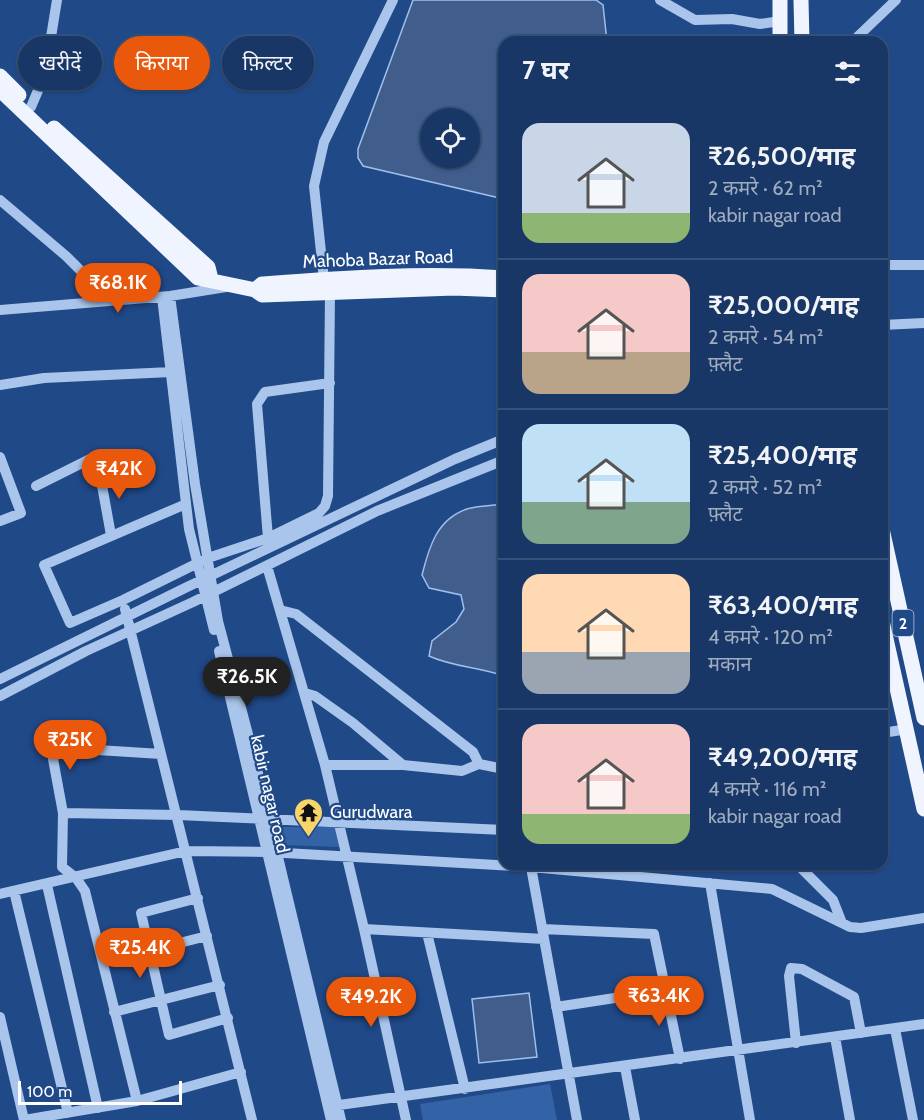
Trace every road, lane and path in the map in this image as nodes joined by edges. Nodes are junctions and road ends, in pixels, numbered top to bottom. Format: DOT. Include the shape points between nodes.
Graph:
graph roads {
  1 [pos="57,0"];
  2 [pos="393,0"];
  3 [pos="660,0"];
  4 [pos="780,0"];
  5 [pos="801,0"];
  6 [pos="896,0"];
  7 [pos="780,21"];
  8 [pos="780,36"];
  9 [pos="802,36"];
  10 [pos="858,36"];
  11 [pos="0,76"];
  12 [pos="0,90"];
  13 [pos="31,107"];
  14 [pos="0,200"];
  15 [pos="888,265"];
  16 [pos="924,265"];
  17 [pos="498,278"];
  18 [pos="211,279"];
  19 [pos="231,286"];
  20 [pos="327,286"];
  21 [pos="498,290"];
  22 [pos="166,296"];
  23 [pos="111,301"];
  24 [pos="0,310"];
  25 [pos="924,323"];
  26 [pos="888,326"];
  27 [pos="171,372"];
  28 [pos="330,383"];
  29 [pos="0,385"];
  30 [pos="498,441"];
  31 [pos="0,456"];
  32 [pos="498,462"];
  33 [pos="36,486"];
  34 [pos="186,504"];
  35 [pos="0,521"];
  36 [pos="111,535"];
  37 [pos="268,538"];
  38 [pos="888,556"];
  39 [pos="203,560"];
  40 [pos="267,566"];
  41 [pos="206,578"];
  42 [pos="209,594"];
  43 [pos="123,600"];
  44 [pos="280,610"];
  45 [pos="127,616"];
  46 [pos="130,631"];
  47 [pos="888,646"];
  48 [pos="0,679"];
  49 [pos="305,693"];
  50 [pos="0,696"];
  51 [pos="924,718"];
  52 [pos="908,729"];
  53 [pos="888,732"];
  54 [pos="161,754"];
  55 [pos="479,764"];
  56 [pos="325,765"];
  57 [pos="403,765"];
  58 [pos="498,768"];
  59 [pos="924,809"];
  60 [pos="63,813"];
  61 [pos="178,815"];
  62 [pos="264,820"];
  63 [pos="338,822"];
  64 [pos="498,830"];
  65 [pos="186,851"];
  66 [pos="272,852"];
  67 [pos="346,856"];
  68 [pos="498,864"];
  69 [pos="526,870"];
  70 [pos="569,870"];
  71 [pos="803,870"];
  72 [pos="76,878"];
  73 [pos="710,883"];
  74 [pos="47,885"];
  75 [pos="14,891"];
  76 [pos="0,894"];
  77 [pos="198,898"];
  78 [pos="924,918"];
  79 [pos="842,923"];
  80 [pos="364,929"];
  81 [pos="428,933"];
  82 [pos="543,934"];
  83 [pos="207,936"];
  84 [pos="148,951"];
  85 [pos="220,985"];
  86 [pos="667,990"];
  87 [pos="159,998"];
  88 [pos="556,1007"];
  89 [pos="114,1012"];
  90 [pos="0,1017"];
  91 [pos="228,1018"];
  92 [pos="924,1024"];
  93 [pos="895,1029"];
  94 [pos="861,1034"];
  95 [pos="835,1037"];
  96 [pos="796,1042"];
  97 [pos="4,1049"];
  98 [pos="739,1051"];
  99 [pos="680,1059"];
  100 [pos="625,1067"];
  101 [pos="241,1072"];
  102 [pos="567,1075"];
  103 [pos="465,1089"];
  104 [pos="400,1097"];
  105 [pos="137,1101"];
  106 [pos="333,1106"];
  107 [pos="98,1108"];
  108 [pos="68,1113"];
  109 [pos="24,1120"];
  110 [pos="252,1120"];
  111 [pos="335,1120"];
  112 [pos="406,1120"];
  113 [pos="577,1120"];
  114 [pos="635,1120"];
  115 [pos="750,1120"];
  116 [pos="850,1120"];
  117 [pos="913,1120"];
  1 -- 13 [label="street" via="45,74"];
  2 -- 20 [label="street" via="324,142 314,186"];
  3 -- 7 [label="street" via="695,20 732,19 760,24"];
  4 -- 7 [label="main road"];
  5 -- 9 [label="main road"];
  6 -- 10 [label="street"];
  7 -- 8 [label="main road"];
  11 -- 13 [label="main road"];
  12 -- 18 [label="main road" via="198,278"];
  13 -- 18 [label="main road" via="208,267"];
  14 -- 23 [label="street"];
  15 -- 16 [label="street"];
  17 -- 20 [label="main road, Mahoba Bazar Road" via="452,274"];
  18 -- 19 [label="main road"];
  19 -- 20 [label="main road, Mahoba Bazar Road" via="255,290 262,284"];
  19 -- 22 [label="street, Mahoba Bazar Road"];
  20 -- 21 [label="main road, Mahoba Bazar Road"];
  20 -- 28 [label="street"];
  22 -- 23 [label="street, Mahoba Bazar Road"];
  22 -- 27 [label="street, kabir nagar road"];
  22 -- 39 [label="street"];
  23 -- 24 [label="street, Mahoba Bazar Road"];
  25 -- 26 [label="street"];
  27 -- 29 [label="street" via="44,378"];
  27 -- 34 [label="street, kabir nagar road"];
  28 -- 37 [label="street" via="325,506 319,513"];
  28 -- 37 [label="street" via="265,392 257,404"];
  30 -- 41 [label="street"];
  31 -- 35 [label="street" via="21,513"];
  32 -- 40 [label="street" via="377,512"];
  33 -- 36 [label="street" via="90,459 99,469"];
  34 -- 36 [label="street"];
  34 -- 39 [label="street, kabir nagar road" via="189,529"];
  36 -- 43 [label="street" via="44,565 70,623"];
  37 -- 39 [label="street"];
  38 -- 51 [label="main road, 2"];
  39 -- 41 [label="street, kabir nagar road"];
  39 -- 43 [label="street"];
  40 -- 42 [label="street"];
  40 -- 44 [label="street"];
  41 -- 42 [label="street, kabir nagar road"];
  41 -- 45 [label="street"];
  42 -- 46 [label="street"];
  42 -- 62 [label="street, kabir nagar road"];
  43 -- 45 [label="street"];
  44 -- 49 [label="street"];
  44 -- 55 [label="street" via="296,614 472,752"];
  45 -- 46 [label="street"];
  45 -- 48 [label="street"];
  46 -- 50 [label="street"];
  46 -- 54 [label="street"];
  47 -- 52 [label="main road, 2"];
  49 -- 56 [label="street"];
  49 -- 57 [label="street" via="353,723"];
  52 -- 53 [label="street"];
  52 -- 59 [label="main road, 2"];
  54 -- 60 [label="street" via="58,749 53,759"];
  54 -- 61 [label="street"];
  55 -- 57 [label="street" via="462,771"];
  55 -- 58 [label="street"];
  56 -- 57 [label="street"];
  56 -- 63 [label="street"];
  60 -- 61 [label="street"];
  60 -- 72 [label="street" via="62,867"];
  61 -- 62 [label="street"];
  61 -- 65 [label="street"];
  62 -- 63 [label="street"];
  62 -- 66 [label="street, kabir nagar road"];
  63 -- 64 [label="street"];
  63 -- 67 [label="street"];
  65 -- 66 [label="street"];
  65 -- 72 [label="street"];
  65 -- 77 [label="street"];
  66 -- 67 [label="street"];
  66 -- 106 [label="street, kabir nagar road"];
  67 -- 68 [label="street"];
  67 -- 80 [label="street"];
  69 -- 82 [label="street"];
  70 -- 73 [label="street"];
  71 -- 79 [label="street" via="833,900"];
  72 -- 74 [label="street"];
  72 -- 89 [label="street" via="85,891"];
  73 -- 79 [label="street" via="772,889"];
  73 -- 98 [label="street"];
  74 -- 75 [label="street"];
  74 -- 107 [label="street"];
  75 -- 76 [label="street"];
  75 -- 108 [label="street"];
  77 -- 83 [label="street"];
  77 -- 84 [label="street" via="141,913"];
  78 -- 79 [label="street" via="861,928"];
  80 -- 81 [label="street"];
  80 -- 104 [label="street"];
  81 -- 82 [label="street"];
  81 -- 103 [label="street"];
  82 -- 86 [label="street" via="654,934"];
  82 -- 88 [label="street"];
  83 -- 84 [label="street"];
  83 -- 85 [label="street"];
  84 -- 87 [label="street"];
  85 -- 87 [label="street"];
  85 -- 91 [label="street"];
  86 -- 88 [label="street"];
  86 -- 99 [label="street"];
  87 -- 89 [label="street"];
  87 -- 91 [label="street" via="169,1035"];
  88 -- 102 [label="street"];
  89 -- 105 [label="street"];
  90 -- 97 [label="street"];
  91 -- 101 [label="street"];
  92 -- 93 [label="street"];
  93 -- 94 [label="street"];
  93 -- 117 [label="street"];
  94 -- 95 [label="street"];
  94 -- 96 [label="street" via="854,997 802,969 791,968"];
  95 -- 96 [label="street"];
  95 -- 116 [label="street"];
  96 -- 98 [label="street"];
  97 -- 109 [label="street"];
  98 -- 99 [label="street"];
  98 -- 115 [label="street"];
  99 -- 100 [label="street"];
  100 -- 102 [label="street"];
  100 -- 114 [label="street"];
  101 -- 105 [label="street"];
  101 -- 110 [label="street"];
  102 -- 103 [label="street"];
  102 -- 113 [label="street"];
  103 -- 104 [label="street"];
  104 -- 106 [label="street"];
  104 -- 112 [label="street"];
  105 -- 107 [label="street"];
  106 -- 111 [label="street, kabir nagar road"];
  107 -- 108 [label="street"];
  108 -- 109 [label="street"];
}
